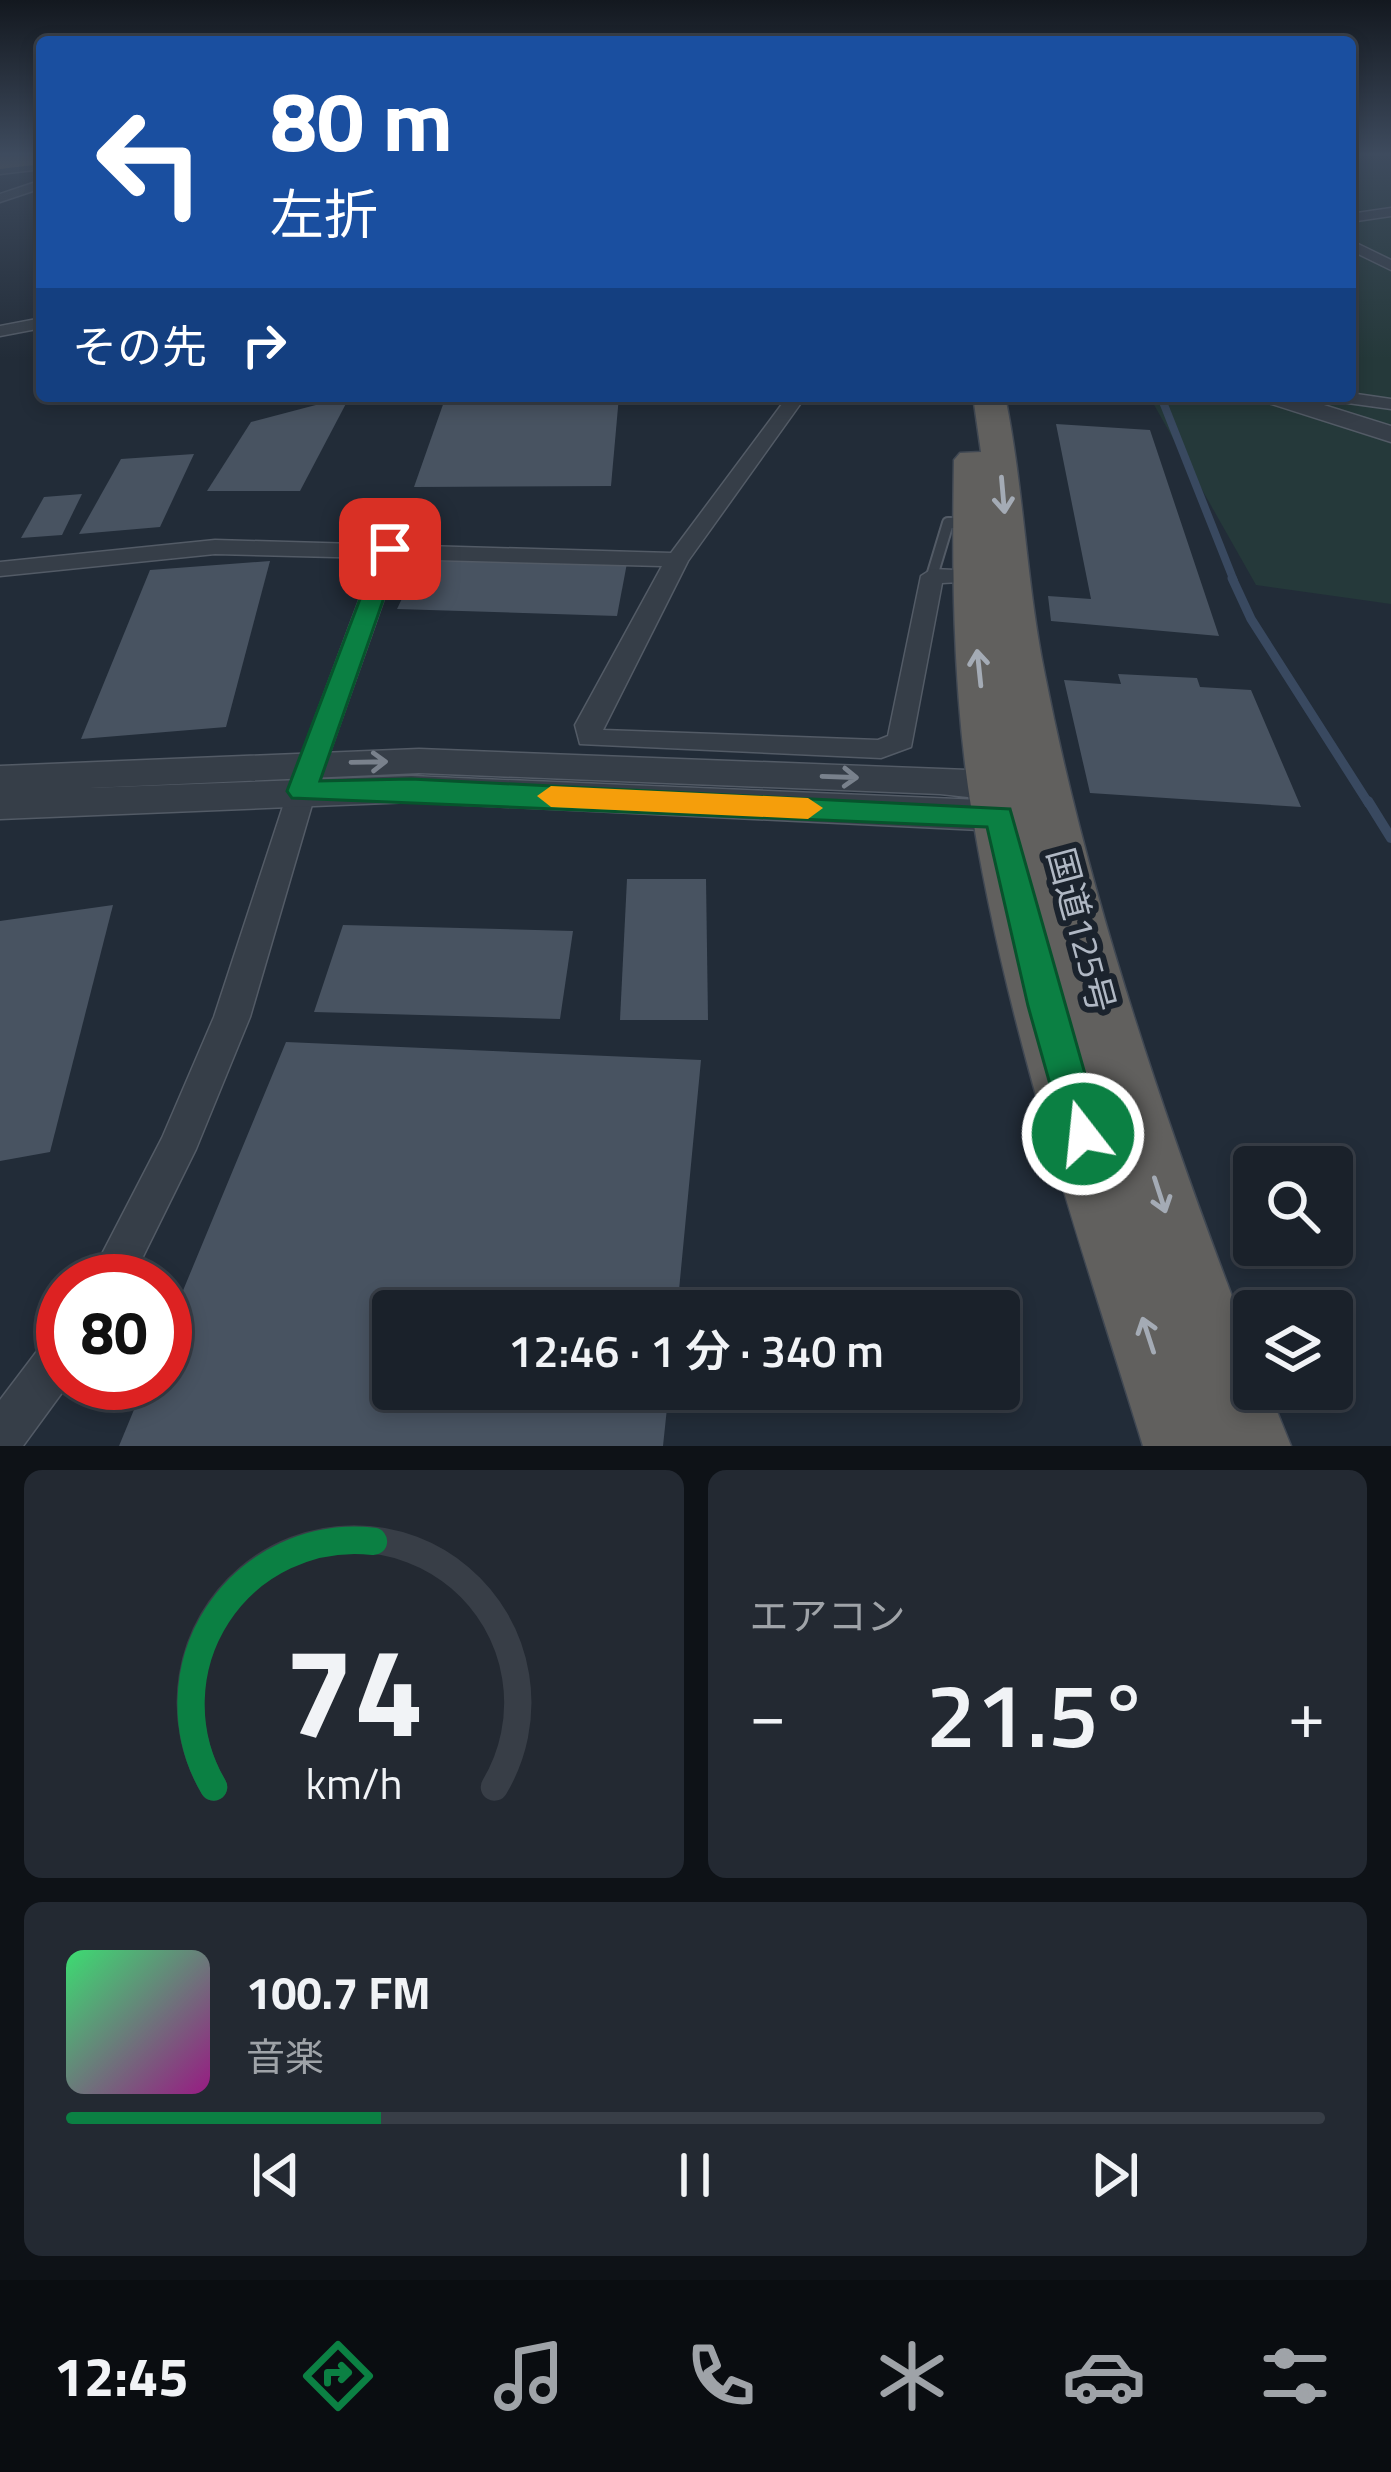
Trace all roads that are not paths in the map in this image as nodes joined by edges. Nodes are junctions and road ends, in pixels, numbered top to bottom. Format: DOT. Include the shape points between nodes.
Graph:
graph roads {
  1 [pos="1356,247"];
  2 [pos="1391,266"];
  3 [pos="36,324"];
  4 [pos="0,331"];
  5 [pos="1356,399"];
  6 [pos="792,402"];
  7 [pos="965,402"];
  8 [pos="990,402"];
  9 [pos="1289,402"];
  10 [pos="1391,404"];
  11 [pos="1391,434"];
  12 [pos="390,549"];
  13 [pos="676,560"];
  14 [pos="0,569"];
  15 [pos="951,576"];
  16 [pos="307,777"];
  17 [pos="0,779"];
  18 [pos="1013,800"];
  19 [pos="0,805"];
  20 [pos="123,1254"];
  21 [pos="36,1390"];
  22 [pos="0,1438"];
  23 [pos="1185,1446"];
  24 [pos="1249,1446"];
  1 -- 2 [label="street"];
  3 -- 4 [label="street"];
  5 -- 10 [label="street"];
  6 -- 13 [label="street"];
  7 -- 15 [label="highway, 国道125号" via="972,523"];
  8 -- 18 [label="highway, 国道125号, one-way" via="1021,672"];
  9 -- 11 [label="street"];
  12 -- 13 [label="street"];
  12 -- 14 [label="street" via="215,547"];
  12 -- 16 [label="street"];
  13 -- 15 [label="street" via="589,725 590,738 881,749 901,741"];
  18 -- 15 [label="highway, 国道125号, one-way"];
  16 -- 17 [label="street"];
  16 -- 18 [label="street" via="411,789"];
  16 -- 19 [label="street"];
  16 -- 20 [label="street" via="232,1017"];
  23 -- 18 [label="highway, 国道125号, one-way" via="1077,1113"];
  18 -- 24 [label="highway, 国道125号, one-way"];
  21 -- 22 [label="street"];
}
